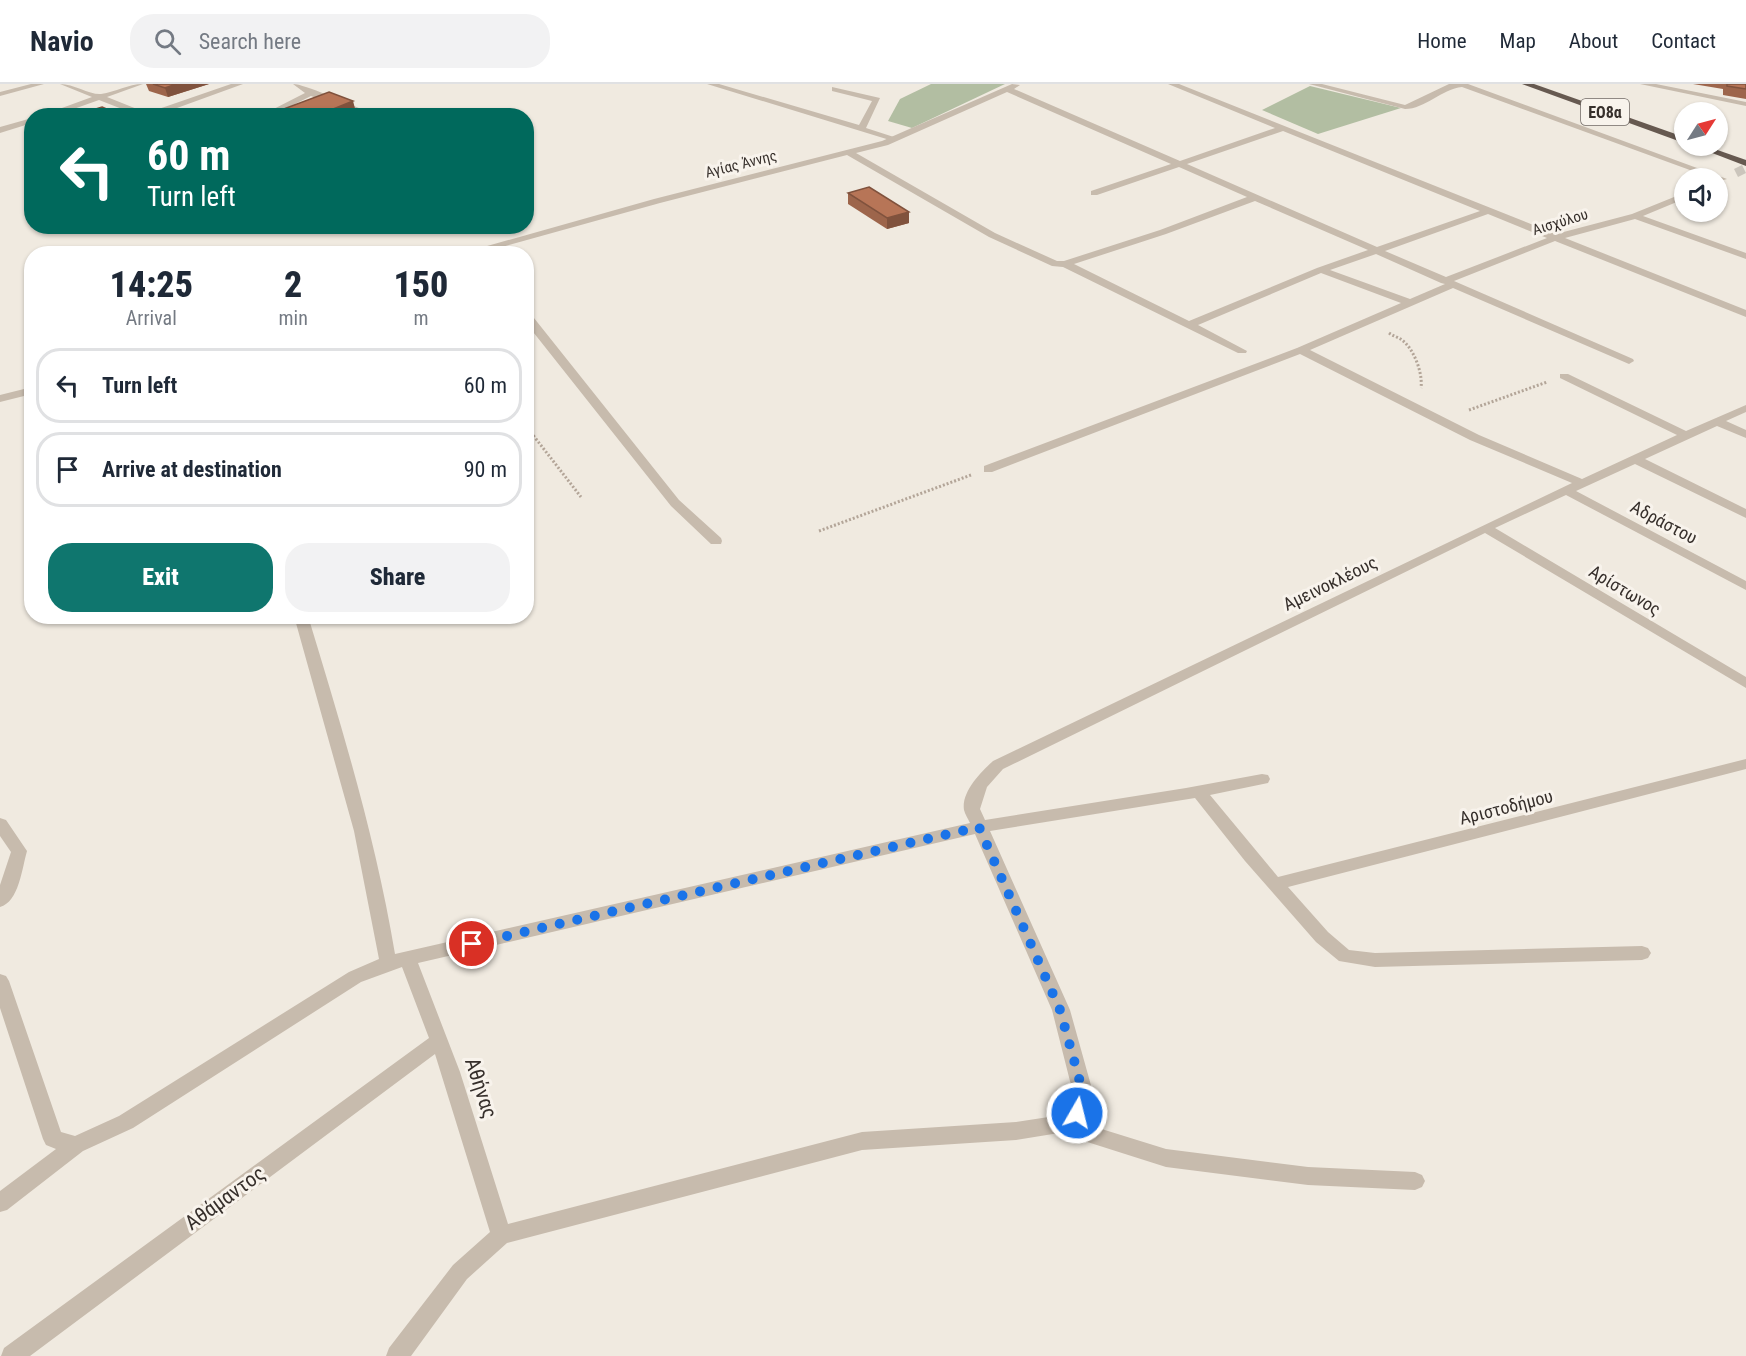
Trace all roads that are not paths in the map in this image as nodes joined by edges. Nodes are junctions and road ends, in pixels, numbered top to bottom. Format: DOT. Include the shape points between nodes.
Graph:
graph roads {
  1 [pos="40,84"];
  2 [pos="64,84"];
  3 [pos="139,84"];
  4 [pos="239,84"];
  5 [pos="297,84"];
  6 [pos="711,84"];
  7 [pos="1018,84"];
  8 [pos="1172,84"];
  9 [pos="1198,84"];
  10 [pos="1313,84"];
  11 [pos="1526,84"];
  12 [pos="1644,84"];
  13 [pos="1008,88"];
  14 [pos="835,89"];
  15 [pos="1185,89"];
  16 [pos="312,93"];
  17 [pos="0,94"];
  18 [pos="100,97"];
  19 [pos="1746,104"];
  20 [pos="68,108"];
  21 [pos="130,108"];
  22 [pos="169,108"];
  23 [pos="281,108"];
  24 [pos="351,108"];
  25 [pos="24,122"];
  26 [pos="862,128"];
  27 [pos="1282,129"];
  28 [pos="0,130"];
  29 [pos="1674,136"];
  30 [pos="896,139"];
  31 [pos="848,152"];
  32 [pos="1727,156"];
  33 [pos="1746,163"];
  34 [pos="1180,164"];
  35 [pos="1685,168"];
  36 [pos="1736,173"];
  37 [pos="1728,177"];
  38 [pos="1094,194"];
  39 [pos="1256,197"];
  40 [pos="1674,200"];
  41 [pos="1487,211"];
  42 [pos="1635,216"];
  43 [pos="1554,238"];
  44 [pos="498,246"];
  45 [pos="1375,250"];
  46 [pos="1746,256"];
  47 [pos="1065,264"];
  48 [pos="1321,270"];
  49 [pos="1449,282"];
  50 [pos="1412,303"];
  51 [pos="1746,314"];
  52 [pos="534,325"];
  53 [pos="1189,325"];
  54 [pos="1301,350"];
  55 [pos="1242,351"];
  56 [pos="1629,361"];
  57 [pos="1564,376"];
  58 [pos="24,392"];
  59 [pos="0,399"];
  60 [pos="1746,408"];
  61 [pos="1715,421"];
  62 [pos="1746,434"];
  63 [pos="1685,435"];
  64 [pos="1635,459"];
  65 [pos="988,469"];
  66 [pos="1582,483"];
  67 [pos="1566,490"];
  68 [pos="1746,514"];
  69 [pos="1485,528"];
  70 [pos="716,541"];
  71 [pos="1746,586"];
  72 [pos="303,624"];
  73 [pos="1746,683"];
  74 [pos="1746,764"];
  75 [pos="1262,779"];
  76 [pos="1199,792"];
  77 [pos="0,824"];
  78 [pos="979,827"];
  79 [pos="1275,884"];
  80 [pos="0,901"];
  81 [pos="1642,953"];
  82 [pos="407,958"];
  83 [pos="388,963"];
  84 [pos="0,981"];
  85 [pos="439,1041"];
  86 [pos="1059,1124"];
  87 [pos="76,1145"];
  88 [pos="1415,1181"];
  89 [pos="0,1203"];
  90 [pos="501,1235"];
  91 [pos="12,1356"];
  92 [pos="397,1356"];
  1 -- 17 [label="street"];
  2 -- 18 [label="street"];
  3 -- 18 [label="street"];
  4 -- 22 [label="street"];
  5 -- 16 [label="street"];
  6 -- 26 [label="street"];
  7 -- 13 [label="street, Αγίας Άννης"];
  8 -- 15 [label="street"];
  9 -- 15 [label="street"];
  10 -- 35 [label="street" via="1405,107 1462,85"];
  11 -- 29 [label="highway, ΕΟ8α"];
  12 -- 19 [label="street"];
  13 -- 30 [label="street, Αγίας Άννης"];
  13 -- 34 [label="street"];
  14 -- 26 [label="street" via="877,100"];
  15 -- 27 [label="street"];
  16 -- 23 [label="street"];
  16 -- 24 [label="street"];
  18 -- 20 [label="street"];
  18 -- 21 [label="street"];
  25 -- 28 [label="street"];
  26 -- 30 [label="street"];
  27 -- 34 [label="street"];
  27 -- 41 [label="street"];
  30 -- 31 [label="street, Αγίας Άννης"];
  31 -- 44 [label="street, Αγίας Άννης"];
  31 -- 47 [label="street" via="992,235 1038,258"];
  32 -- 33 [label="highway"];
  34 -- 38 [label="street"];
  34 -- 39 [label="street"];
  36 -- 37 [label="street"];
  39 -- 45 [label="street"];
  39 -- 47 [label="street"];
  40 -- 42 [label="street, Αισχύλου"];
  41 -- 43 [label="street"];
  41 -- 45 [label="street"];
  42 -- 43 [label="street, Αισχύλου"];
  42 -- 46 [label="street"];
  43 -- 49 [label="street, Αισχύλου"];
  43 -- 51 [label="street"];
  45 -- 48 [label="street"];
  45 -- 49 [label="street"];
  47 -- 53 [label="street"];
  48 -- 50 [label="street"];
  48 -- 53 [label="street"];
  49 -- 50 [label="street, Αισχύλου"];
  49 -- 56 [label="street"];
  50 -- 54 [label="street, Αισχύλου"];
  52 -- 70 [label="street" via="675,503"];
  53 -- 55 [label="street"];
  54 -- 65 [label="street, Αισχύλου"];
  54 -- 66 [label="street" via="1490,446"];
  57 -- 63 [label="street"];
  58 -- 59 [label="street"];
  60 -- 61 [label="street, Αμεινοκλέους"];
  61 -- 62 [label="street"];
  61 -- 63 [label="street, Αμεινοκλέους"];
  63 -- 64 [label="street, Αμεινοκλέους"];
  64 -- 66 [label="street, Αμεινοκλέους"];
  64 -- 68 [label="street"];
  66 -- 67 [label="street, Αμεινοκλέους"];
  67 -- 69 [label="street, Αμεινοκλέους"];
  67 -- 71 [label="street, Αδράστου"];
  69 -- 73 [label="street, Αρίστωνος"];
  69 -- 78 [label="street, Αμεινοκλέους" via="998,765 975,791 972,809"];
  72 -- 83 [label="street" via="358,808"];
  74 -- 79 [label="street, Αριστοδήμου"];
  75 -- 76 [label="street"];
  76 -- 78 [label="street"];
  76 -- 79 [label="street"];
  77 -- 80 [label="street" via="19,851"];
  78 -- 82 [label="street"];
  78 -- 86 [label="street, Αμεινοκλέους" via="1060,1010 1079,1077 1082,1089 1077,1113"];
  79 -- 81 [label="street" via="1322,937 1345,956 1376,960"];
  82 -- 83 [label="street"];
  82 -- 85 [label="street, Αθήνας"];
  83 -- 87 [label="street" via="356,977 126,1122"];
  84 -- 87 [label="street" via="53,1139"];
  85 -- 90 [label="street, Αθήνας"];
  85 -- 91 [label="street, Αθάμαντος"];
  86 -- 88 [label="street" via="1166,1158 1308,1176"];
  86 -- 90 [label="street" via="1016,1131 862,1141"];
  87 -- 89 [label="street"];
  90 -- 92 [label="street" via="460,1272"];
}
